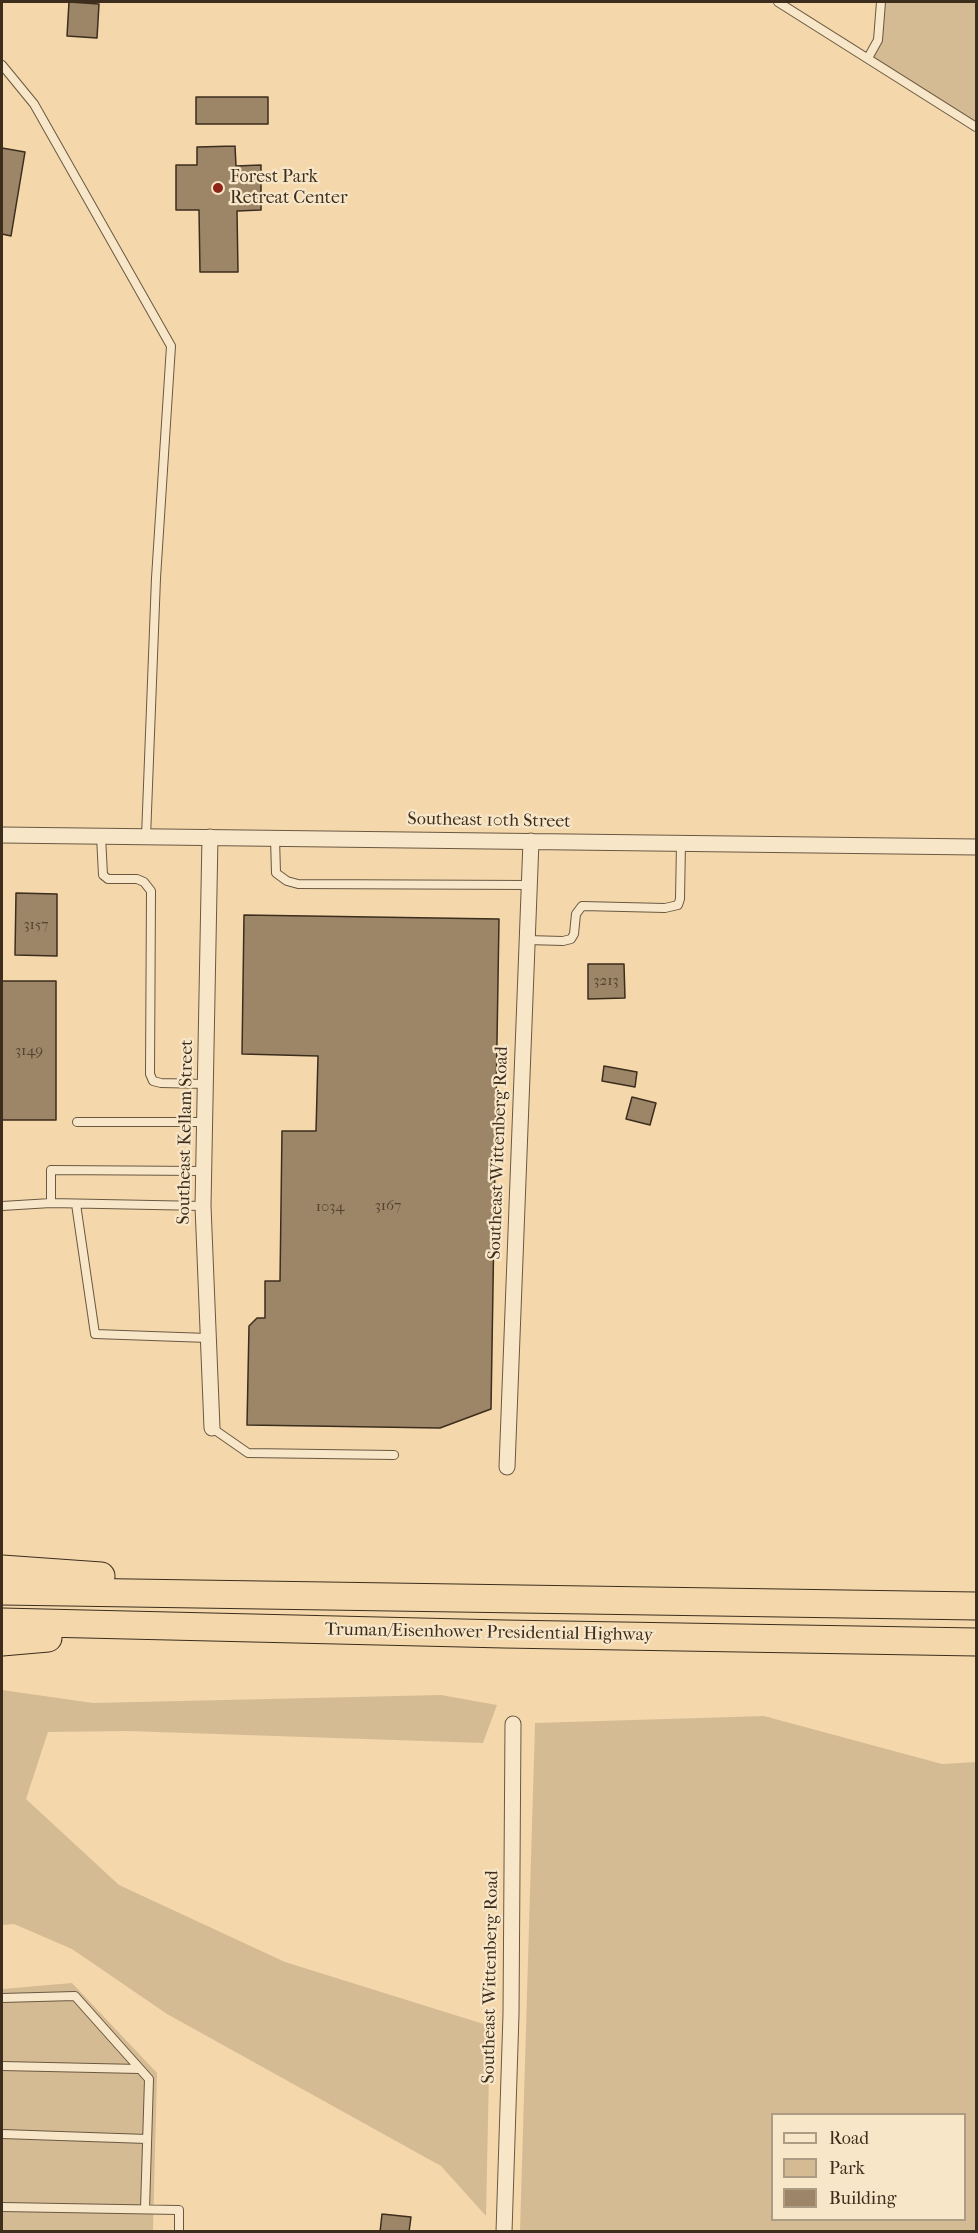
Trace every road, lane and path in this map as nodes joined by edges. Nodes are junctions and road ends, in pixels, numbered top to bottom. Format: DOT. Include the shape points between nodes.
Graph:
graph roads {
  1 [pos="778,2"];
  2 [pos="881,2"];
  3 [pos="868,58"];
  4 [pos="2,64"];
  5 [pos="976,127"];
  6 [pos="2,835"];
  7 [pos="101,836"];
  8 [pos="146,837"];
  9 [pos="210,837"];
  10 [pos="275,838"];
  11 [pos="531,841"];
  12 [pos="681,843"];
  13 [pos="976,848"];
  14 [pos="529,885"];
  15 [pos="527,940"];
  16 [pos="206,1084"];
  17 [pos="77,1122"];
  18 [pos="206,1122"];
  19 [pos="204,1171"];
  20 [pos="51,1203"];
  21 [pos="76,1204"];
  22 [pos="2,1206"];
  23 [pos="203,1206"];
  24 [pos="208,1338"];
  25 [pos="212,1428"];
  26 [pos="394,1455"];
  27 [pos="507,1467"];
  28 [pos="2,1569"];
  29 [pos="2,1591"];
  30 [pos="305,1597"];
  31 [pos="976,1606"];
  32 [pos="2,1622"];
  33 [pos="214,1626"];
  34 [pos="2,1642"];
  35 [pos="976,1642"];
  36 [pos="513,1724"];
  37 [pos="2,1998"];
  38 [pos="2,2066"];
  39 [pos="140,2069"];
  40 [pos="2,2134"];
  41 [pos="147,2139"];
  42 [pos="2,2207"];
  43 [pos="145,2209"];
  44 [pos="179,2232"];
  45 [pos="504,2232"];
  1 -- 3 [label="lane"];
  2 -- 3 [label="lane" via="878,40"];
  3 -- 5 [label="lane"];
  4 -- 8 [label="lane" via="34,104 171,346 156,578"];
  6 -- 7 [label="street, Southeast 10th Street"];
  7 -- 8 [label="street, Southeast 10th Street"];
  7 -- 16 [label="lane" via="103,875 108,879 137,879 151,891 150,1074 153,1081 161,1083"];
  8 -- 9 [label="street, Southeast 10th Street"];
  9 -- 10 [label="street, Southeast 10th Street"];
  9 -- 16 [label="street, Southeast Kellam Street"];
  10 -- 11 [label="street, Southeast 10th Street"];
  10 -- 14 [label="lane" via="276,873 298,884"];
  11 -- 12 [label="street, Southeast 10th Street"];
  11 -- 14 [label="street, Southeast Wittenberg Road"];
  12 -- 13 [label="street, Southeast 10th Street"];
  12 -- 15 [label="lane" via="678,905 582,906 576,914 571,939"];
  14 -- 15 [label="street, Southeast Wittenberg Road"];
  15 -- 27 [label="street, Southeast Wittenberg Road"];
  16 -- 18 [label="street, Southeast Kellam Street"];
  17 -- 18 [label="lane"];
  18 -- 19 [label="street, Southeast Kellam Street"];
  19 -- 20 [label="lane" via="51,1170"];
  19 -- 23 [label="street, Southeast Kellam Street"];
  20 -- 21 [label="lane"];
  20 -- 22 [label="lane"];
  21 -- 23 [label="lane"];
  21 -- 24 [label="lane" via="95,1334"];
  23 -- 24 [label="street, Southeast Kellam Street"];
  24 -- 25 [label="street, Southeast Kellam Street"];
  25 -- 26 [label="lane" via="248,1453"];
  28 -- 30 [label="highway" via="179,1580"];
  29 -- 30 [label="highway, Truman/Eisenhower Presidential Highway"];
  30 -- 31 [label="highway, Truman/Eisenhower Presidential Highway"];
  32 -- 33 [label="highway, Truman/Eisenhower Presidential Highway"];
  33 -- 34 [label="highway"];
  33 -- 35 [label="highway, Truman/Eisenhower Presidential Highway"];
  36 -- 45 [label="street, Southeast Wittenberg Road" via="511,2014"];
  37 -- 39 [label="lane" via="75,1996"];
  38 -- 39 [label="lane"];
  39 -- 41 [label="lane" via="149,2079"];
  40 -- 41 [label="lane"];
  41 -- 43 [label="lane"];
  42 -- 43 [label="lane"];
  43 -- 44 [label="lane" via="179,2210"];
}
